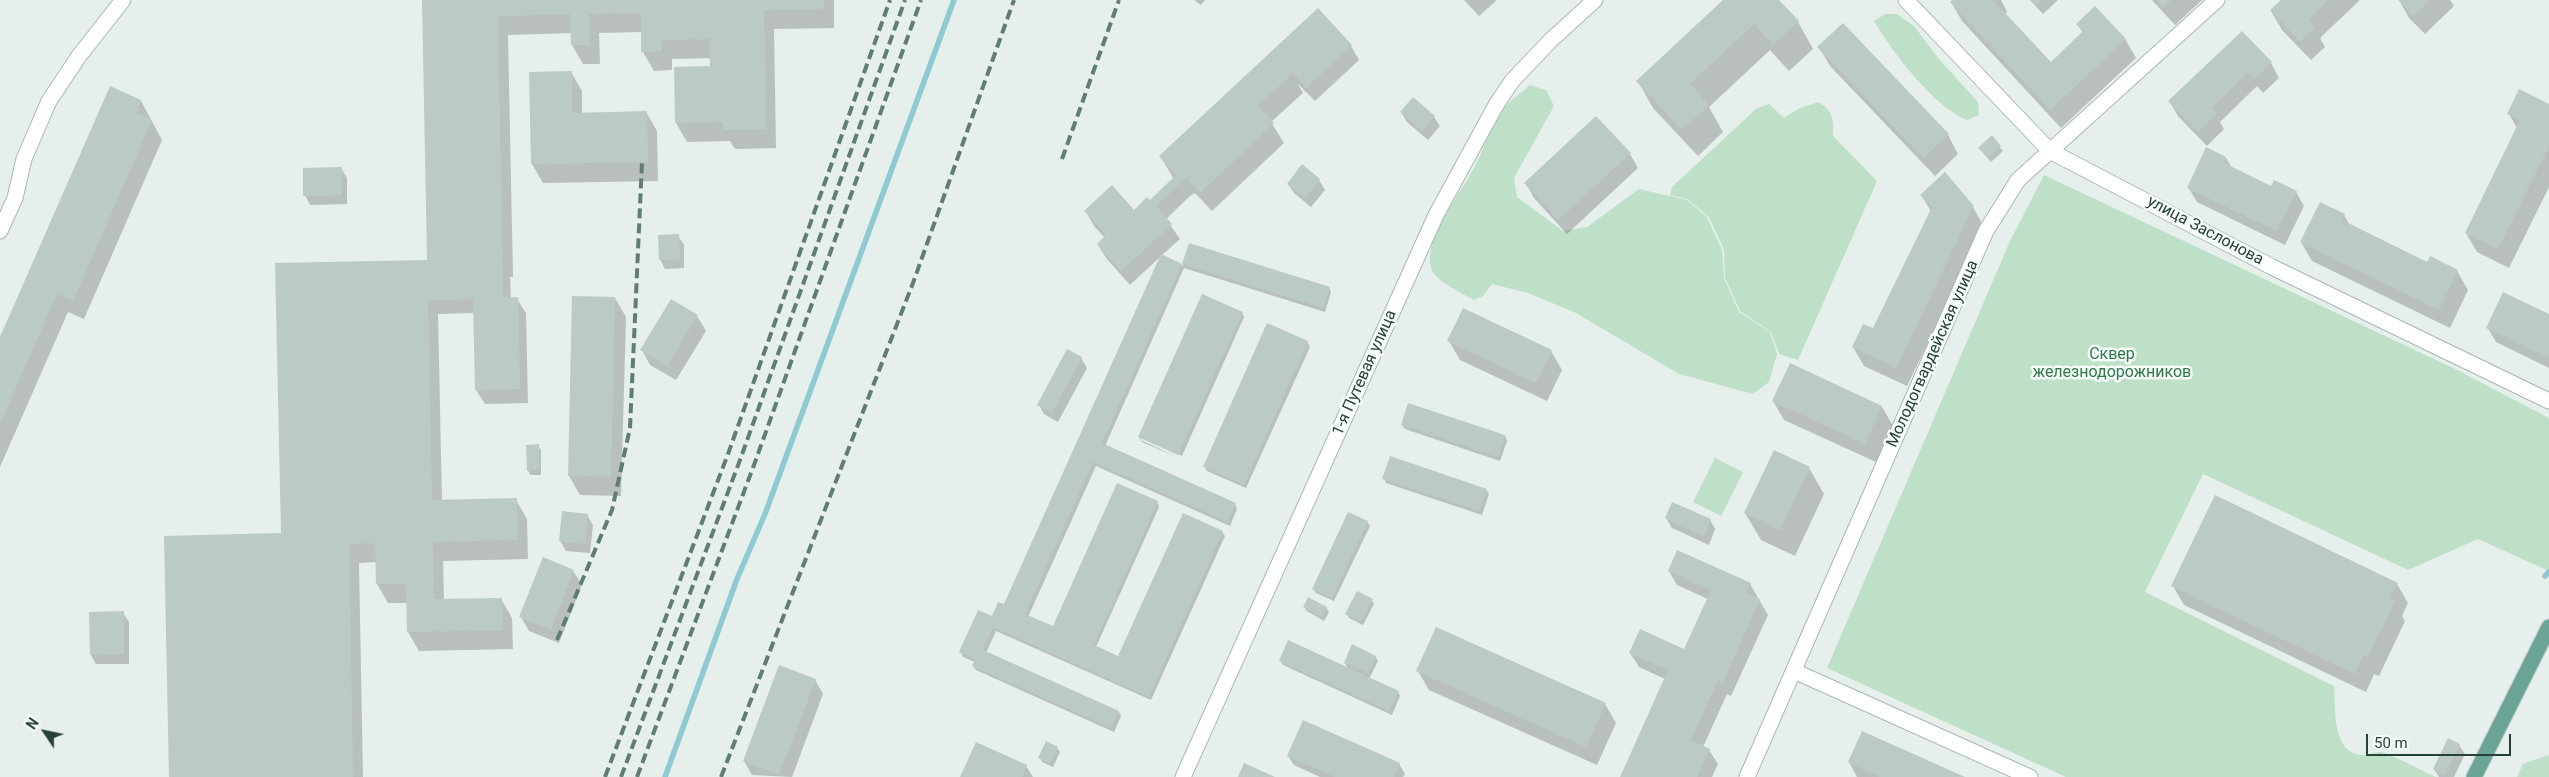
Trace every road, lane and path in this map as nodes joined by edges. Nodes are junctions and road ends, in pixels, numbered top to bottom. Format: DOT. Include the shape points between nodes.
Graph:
graph roads {
  1 [pos="123,0"];
  2 [pos="1595,0"];
  3 [pos="1906,0"];
  4 [pos="2217,0"];
  5 [pos="2050,151"];
  6 [pos="0,231"];
  7 [pos="2549,401"];
  8 [pos="2549,627"];
  9 [pos="1794,671"];
  10 [pos="1183,777"];
  11 [pos="1747,777"];
  12 [pos="2030,777"];
  13 [pos="2474,777"];
  1 -- 6 [label="street" via="49,101 24,158 15,198"];
  2 -- 10 [label="street, 1-я Путевая улица" via="1512,82 1496,105 1436,216"];
  3 -- 5 [label="street, улица Заслонова"];
  4 -- 5 [label="street, Молодогвардейская улица"];
  5 -- 7 [label="street, улица Заслонова" via="2272,267"];
  5 -- 9 [label="street, Молодогвардейская улица" via="2018,180 1986,231"];
  8 -- 13 [label="main road"];
  9 -- 11 [label="street, Молодогвардейская улица"];
  9 -- 12 [label="street"];
}
